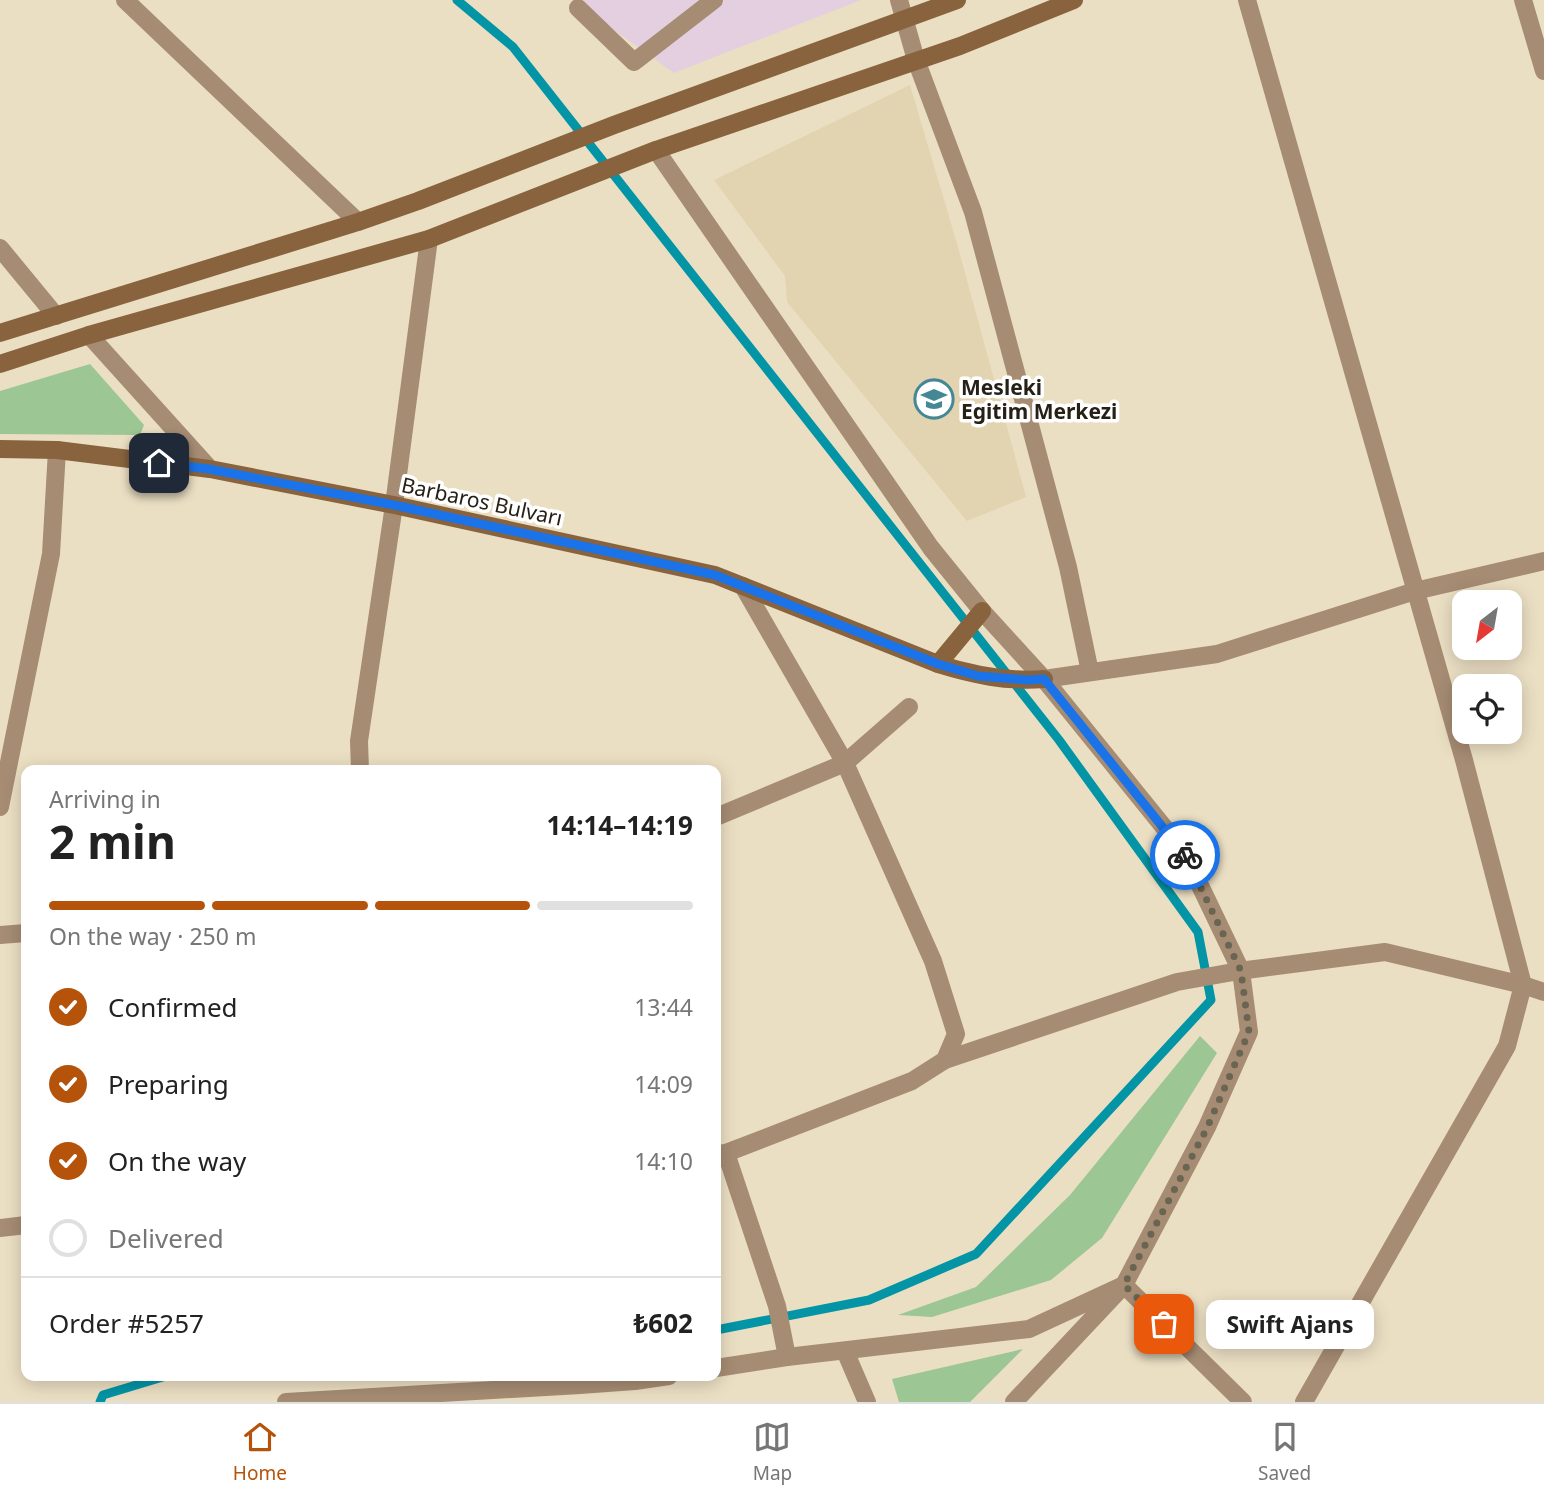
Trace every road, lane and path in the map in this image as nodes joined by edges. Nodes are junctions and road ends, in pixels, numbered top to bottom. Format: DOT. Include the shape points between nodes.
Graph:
graph roads {
  1 [pos="125,0"];
  2 [pos="714,0"];
  3 [pos="957,0"];
  4 [pos="1074,0"];
  5 [pos="1247,0"];
  6 [pos="1523,0"];
  7 [pos="580,3"];
  8 [pos="899,7"];
  9 [pos="916,60"];
  10 [pos="1544,71"];
  11 [pos="656,150"];
  12 [pos="358,222"];
  13 [pos="429,239"];
  14 [pos="0,248"];
  15 [pos="56,316"];
  16 [pos="0,333"];
  17 [pos="89,335"];
  18 [pos="0,364"];
  19 [pos="0,449"];
  20 [pos="57,450"];
  21 [pos="209,469"];
  22 [pos="394,505"];
  23 [pos="1544,561"];
  24 [pos="743,586"];
  25 [pos="1415,591"];
  26 [pos="978,616"];
  27 [pos="938,664"];
  28 [pos="1090,672"];
  29 [pos="1036,679"];
  30 [pos="909,707"];
  31 [pos="845,763"];
  32 [pos="360,765"];
  33 [pos="0,807"];
  34 [pos="721,815"];
  35 [pos="21,934"];
  36 [pos="0,936"];
  37 [pos="1240,971"];
  38 [pos="1524,985"];
  39 [pos="1544,992"];
  40 [pos="945,1060"];
  41 [pos="721,1154"];
  42 [pos="21,1226"];
  43 [pos="0,1228"];
  44 [pos="1124,1285"];
  45 [pos="845,1351"];
  46 [pos="787,1357"];
  47 [pos="721,1367"];
  48 [pos="635,1381"];
  49 [pos="492,1396"];
  50 [pos="286,1402"];
  51 [pos="867,1402"];
  52 [pos="1014,1402"];
  53 [pos="1243,1402"];
  54 [pos="1304,1402"];
  1 -- 12 [label="street"];
  2 -- 7 [label="street" via="634,62"];
  3 -- 8 [label="street"];
  4 -- 9 [label="street"];
  5 -- 25 [label="street"];
  6 -- 10 [label="street"];
  8 -- 9 [label="street"];
  8 -- 12 [label="street" via="600,131"];
  9 -- 11 [label="street"];
  9 -- 28 [label="street" via="973,212 1068,567"];
  11 -- 13 [label="street"];
  11 -- 26 [label="street"];
  12 -- 15 [label="street"];
  13 -- 17 [label="street"];
  13 -- 22 [label="street"];
  14 -- 15 [label="street"];
  15 -- 16 [label="street"];
  17 -- 18 [label="street"];
  17 -- 21 [label="street"];
  19 -- 20 [label="street, Barbaros Bulvarı"];
  20 -- 21 [label="street, Barbaros Bulvarı"];
  20 -- 33 [label="street" via="51,554"];
  21 -- 22 [label="street, Barbaros Bulvarı"];
  22 -- 24 [label="street, Barbaros Bulvarı" via="715,575"];
  22 -- 32 [label="street" via="359,741"];
  23 -- 25 [label="street"];
  24 -- 27 [label="street, Barbaros Bulvarı"];
  24 -- 31 [label="street"];
  25 -- 28 [label="street" via="1217,654"];
  25 -- 38 [label="street"];
  26 -- 27 [label="street"];
  26 -- 29 [label="street"];
  27 -- 29 [label="street, Barbaros Bulvarı" via="978,676"];
  28 -- 29 [label="street"];
  29 -- 37 [label="street" via="1184,852"];
  30 -- 31 [label="street"];
  31 -- 34 [label="street"];
  31 -- 40 [label="street" via="933,961 956,1034"];
  35 -- 36 [label="street"];
  37 -- 38 [label="street" via="1385,952"];
  37 -- 40 [label="street" via="1177,982"];
  37 -- 44 [label="street" via="1249,1032 1207,1128"];
  38 -- 39 [label="street"];
  38 -- 54 [label="street" via="1507,1046"];
  40 -- 41 [label="street" via="912,1081"];
  41 -- 46 [label="street" via="777,1306"];
  42 -- 43 [label="street"];
  44 -- 45 [label="street" via="1029,1329"];
  44 -- 52 [label="street"];
  44 -- 53 [label="street"];
  45 -- 46 [label="street"];
  45 -- 51 [label="street"];
  46 -- 47 [label="street"];
  48 -- 49 [label="street"];
  49 -- 50 [label="street"];
}
